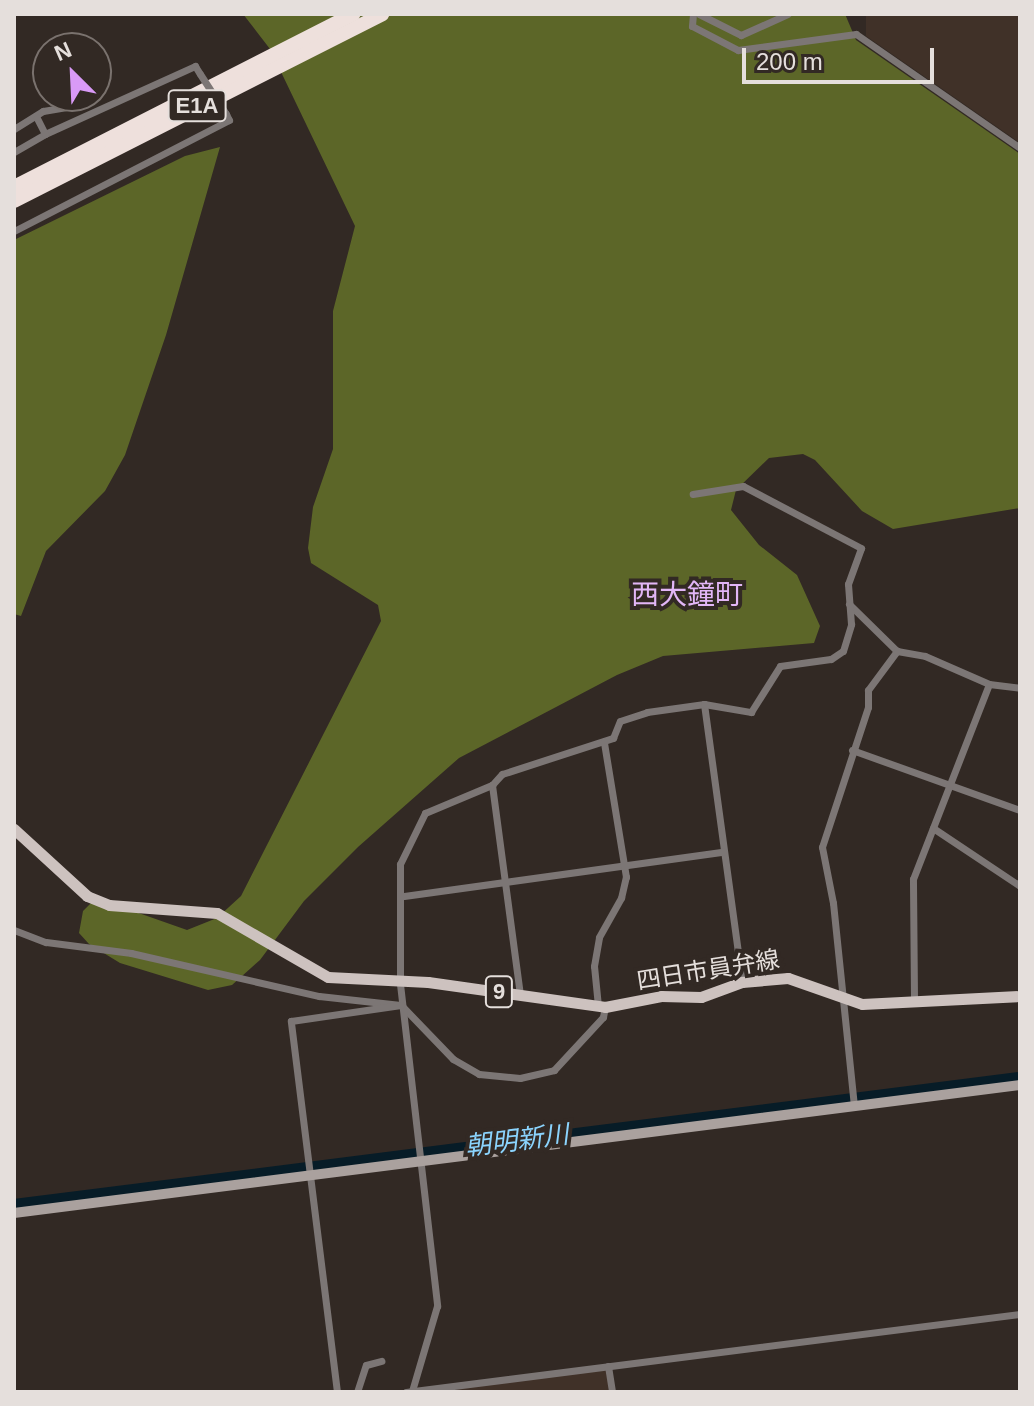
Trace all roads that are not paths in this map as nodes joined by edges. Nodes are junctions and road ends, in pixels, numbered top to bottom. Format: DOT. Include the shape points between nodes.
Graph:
graph roads {
  1 [pos="353,14"];
  2 [pos="382,14"];
  3 [pos="696,14"];
  4 [pos="788,14"];
  5 [pos="42,112"];
  6 [pos="37,118"];
  7 [pos="14,129"];
  8 [pos="45,134"];
  9 [pos="1020,148"];
  10 [pos="14,152"];
  11 [pos="14,187"];
  12 [pos="14,201"];
  13 [pos="14,231"];
  14 [pos="693,494"];
  15 [pos="849,607"];
  16 [pos="897,651"];
  17 [pos="989,684"];
  18 [pos="1020,688"];
  19 [pos="704,704"];
  20 [pos="604,742"];
  21 [pos="852,750"];
  22 [pos="492,785"];
  23 [pos="948,787"];
  24 [pos="1020,810"];
  25 [pos="933,828"];
  26 [pos="14,829"];
  27 [pos="723,852"];
  28 [pos="625,866"];
  29 [pos="509,880"];
  30 [pos="1019,884"];
  31 [pos="404,896"];
  32 [pos="14,930"];
  33 [pos="400,977"];
  34 [pos="428,982"];
  35 [pos="742,982"];
  36 [pos="520,994"];
  37 [pos="1020,996"];
  38 [pos="914,998"];
  39 [pos="844,1000"];
  40 [pos="401,1005"];
  41 [pos="602,1006"];
  42 [pos="1020,1085"];
  43 [pos="854,1101"];
  44 [pos="419,1156"];
  45 [pos="310,1170"];
  46 [pos="14,1213"];
  47 [pos="1020,1314"];
  48 [pos="381,1361"];
  49 [pos="608,1366"];
  50 [pos="449,1389"];
  51 [pos="412,1391"];
  52 [pos="337,1392"];
  53 [pos="357,1392"];
  54 [pos="406,1392"];
  55 [pos="612,1392"];
  1 -- 11 [label="highway, E1A"];
  2 -- 12 [label="highway, E1A"];
  3 -- 4 [label="street" via="741,35"];
  3 -- 9 [label="street" via="692,26 738,50 856,34"];
  5 -- 6 [label="street"];
  6 -- 7 [label="street"];
  6 -- 8 [label="street"];
  8 -- 10 [label="street"];
  8 -- 13 [label="street, bridge" via="195,66 229,120"];
  14 -- 15 [label="street" via="743,486 861,548 848,584"];
  15 -- 16 [label="street"];
  15 -- 19 [label="street" via="843,651 831,659 780,666 751,712"];
  16 -- 17 [label="street" via="925,656"];
  16 -- 21 [label="street" via="868,690"];
  17 -- 18 [label="street"];
  17 -- 23 [label="street"];
  19 -- 20 [label="street" via="661,707 620,721 617,733"];
  19 -- 27 [label="street"];
  20 -- 22 [label="street" via="502,774"];
  20 -- 28 [label="street" via="614,831"];
  21 -- 23 [label="street"];
  21 -- 39 [label="street" via="822,847"];
  22 -- 29 [label="street"];
  22 -- 31 [label="street" via="437,805 418,821 400,864"];
  23 -- 24 [label="street"];
  23 -- 25 [label="street"];
  25 -- 30 [label="street"];
  25 -- 38 [label="street" via="913,879"];
  26 -- 34 [label="main road, 四日市員弁線 / 9" via="73,887 109,905 217,913 328,977"];
  27 -- 28 [label="street"];
  27 -- 35 [label="street"];
  28 -- 29 [label="street"];
  28 -- 41 [label="street" via="621,898 599,937 594,966"];
  29 -- 31 [label="street"];
  29 -- 36 [label="street"];
  31 -- 33 [label="street"];
  32 -- 40 [label="street" via="46,942 131,953 319,996"];
  33 -- 34 [label="street"];
  33 -- 40 [label="street"];
  34 -- 36 [label="main road, 四日市員弁線 / 9"];
  35 -- 39 [label="main road, 四日市員弁線 / 9" via="788,978"];
  35 -- 41 [label="main road, 四日市員弁線 / 9" via="701,997 661,996"];
  36 -- 41 [label="main road, 四日市員弁線 / 9"];
  37 -- 38 [label="main road, 四日市員弁線 / 9" via="980,1001"];
  38 -- 39 [label="main road, 四日市員弁線 / 9" via="873,1004"];
  39 -- 43 [label="street"];
  40 -- 41 [label="street" via="453,1059 479,1074 520,1078 554,1070 603,1017"];
  40 -- 44 [label="street"];
  40 -- 45 [label="street" via="291,1021"];
  42 -- 43 [label="street"];
  43 -- 44 [label="street"];
  44 -- 45 [label="street"];
  44 -- 51 [label="street" via="437,1306"];
  45 -- 46 [label="street"];
  45 -- 52 [label="street"];
  47 -- 49 [label="street"];
  48 -- 53 [label="street" via="366,1365"];
  49 -- 50 [label="street"];
  49 -- 55 [label="street"];
  50 -- 51 [label="street"];
  51 -- 54 [label="street"];
}
